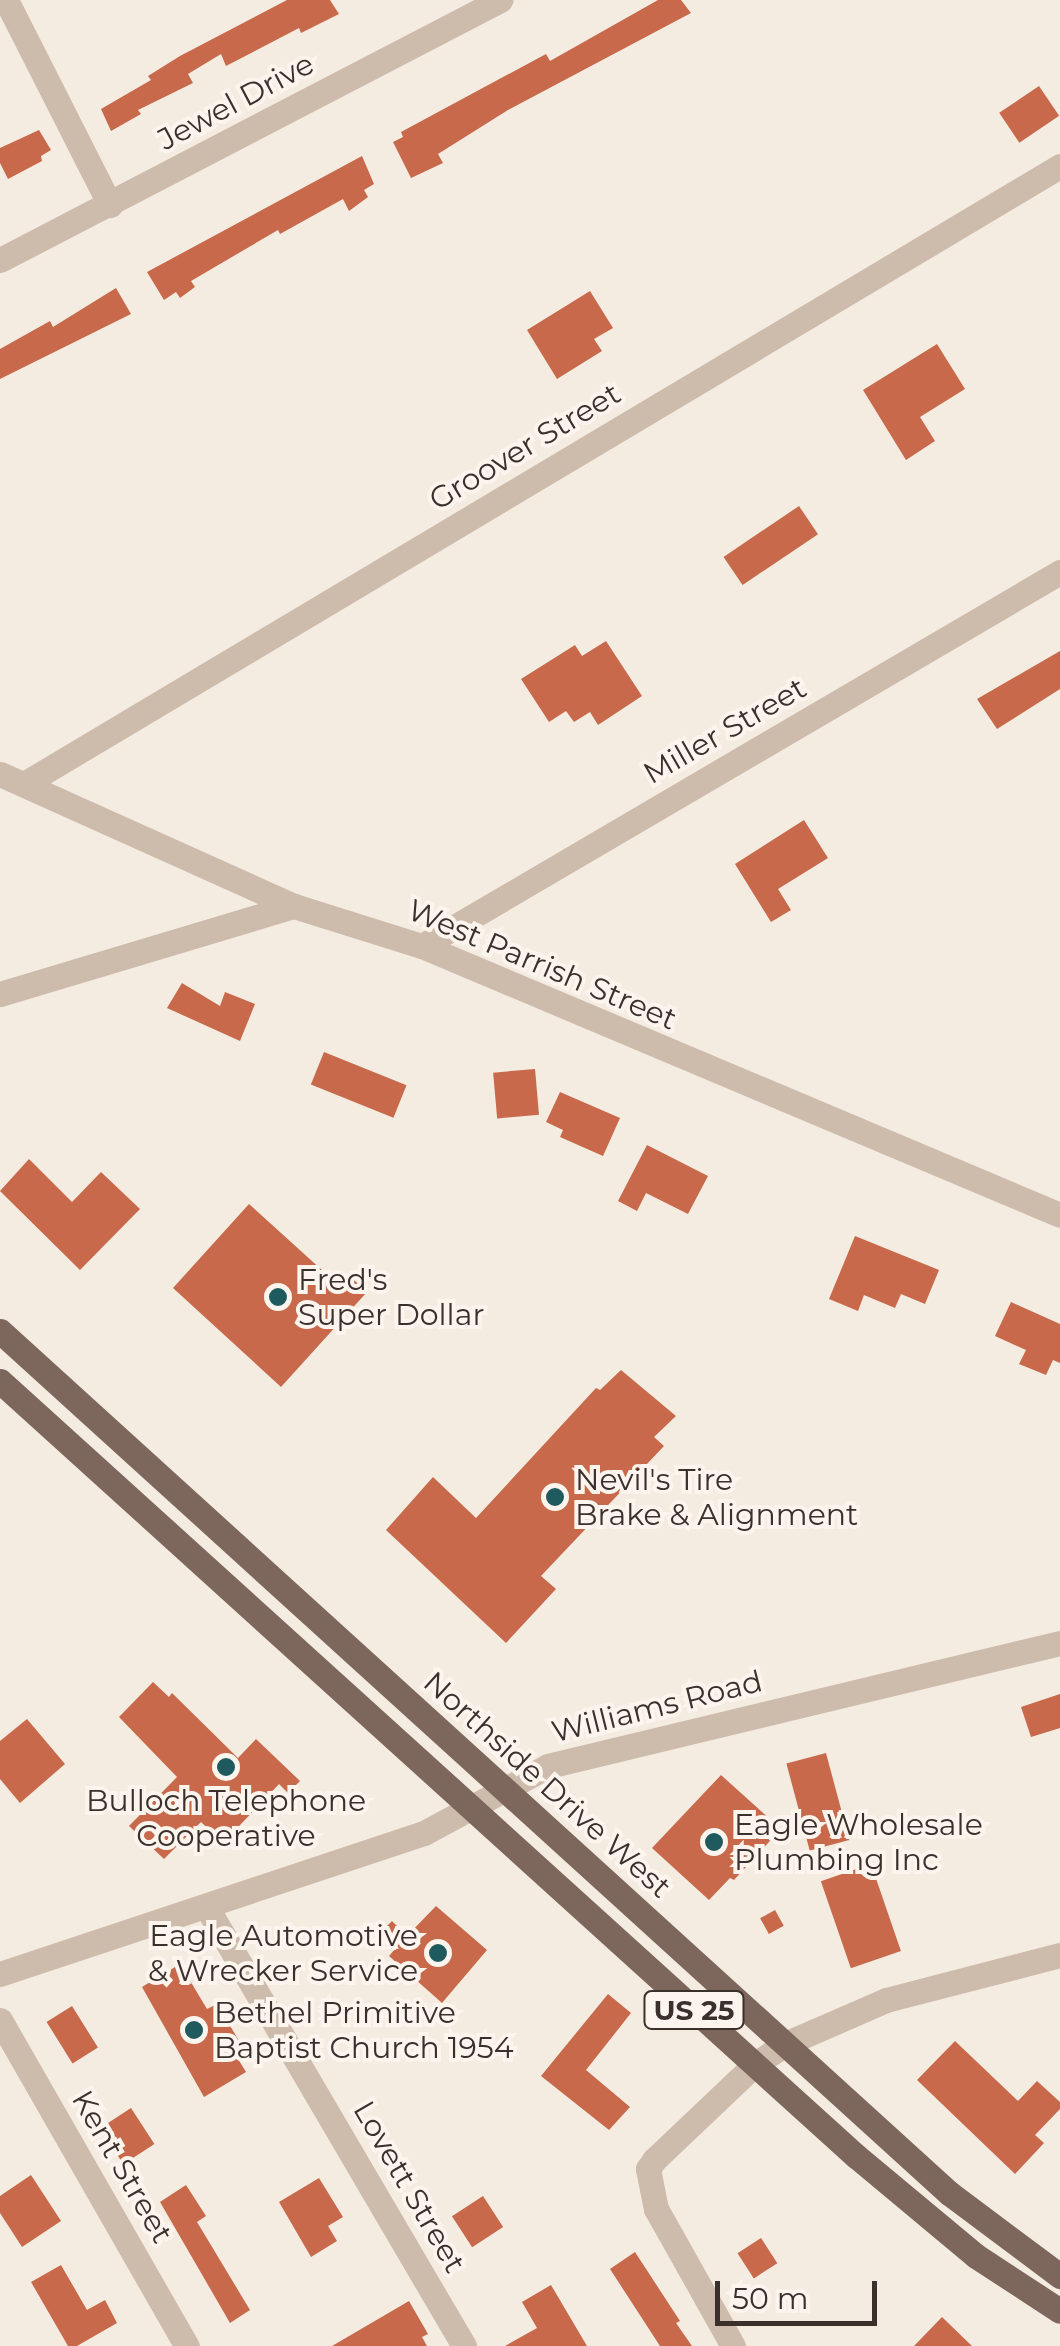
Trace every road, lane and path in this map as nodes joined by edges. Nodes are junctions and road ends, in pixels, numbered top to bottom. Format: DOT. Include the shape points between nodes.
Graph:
graph roads {
  1 [pos="6,0"];
  2 [pos="500,0"];
  3 [pos="1060,166"];
  4 [pos="110,205"];
  5 [pos="0,260"];
  6 [pos="1060,572"];
  7 [pos="12,779"];
  8 [pos="294,906"];
  9 [pos="422,946"];
  10 [pos="0,994"];
  11 [pos="1060,1215"];
  12 [pos="0,1331"];
  13 [pos="0,1380"];
  14 [pos="1060,1642"];
  15 [pos="503,1788"];
  16 [pos="472,1806"];
  17 [pos="206,1906"];
  18 [pos="1060,1955"];
  19 [pos="0,1974"];
  20 [pos="0,2020"];
  21 [pos="784,2044"];
  22 [pos="754,2065"];
  23 [pos="1060,2276"];
  24 [pos="1060,2311"];
  25 [pos="187,2346"];
  26 [pos="464,2346"];
  27 [pos="733,2346"];
  1 -- 4 [label="street"];
  2 -- 4 [label="street, Jewel Drive"];
  3 -- 7 [label="street, Groover Street"];
  4 -- 5 [label="street, Jewel Drive"];
  6 -- 9 [label="street, Miller Street"];
  7 -- 8 [label="street, West Parrish Street"];
  8 -- 9 [label="street, West Parrish Street"];
  8 -- 10 [label="street"];
  9 -- 11 [label="street, West Parrish Street"];
  12 -- 15 [label="main road, Northside Drive West / US 25"];
  13 -- 16 [label="main road, US 25"];
  14 -- 15 [label="street, Williams Road" via="548,1766"];
  15 -- 16 [label="street, Williams Road"];
  15 -- 21 [label="main road, Northside Drive West / US 25"];
  16 -- 17 [label="street, Williams Road" via="424,1834"];
  16 -- 22 [label="main road, US 25"];
  17 -- 19 [label="street, Williams Road"];
  17 -- 26 [label="street, Lovett Street"];
  18 -- 21 [label="street" via="886,2000"];
  20 -- 25 [label="street, Kent Street"];
  21 -- 22 [label="street"];
  21 -- 23 [label="main road, Northside Drive West / US 25" via="949,2193"];
  22 -- 24 [label="main road, US 25" via="976,2256"];
  22 -- 27 [label="street" via="648,2169 656,2209"];
}
